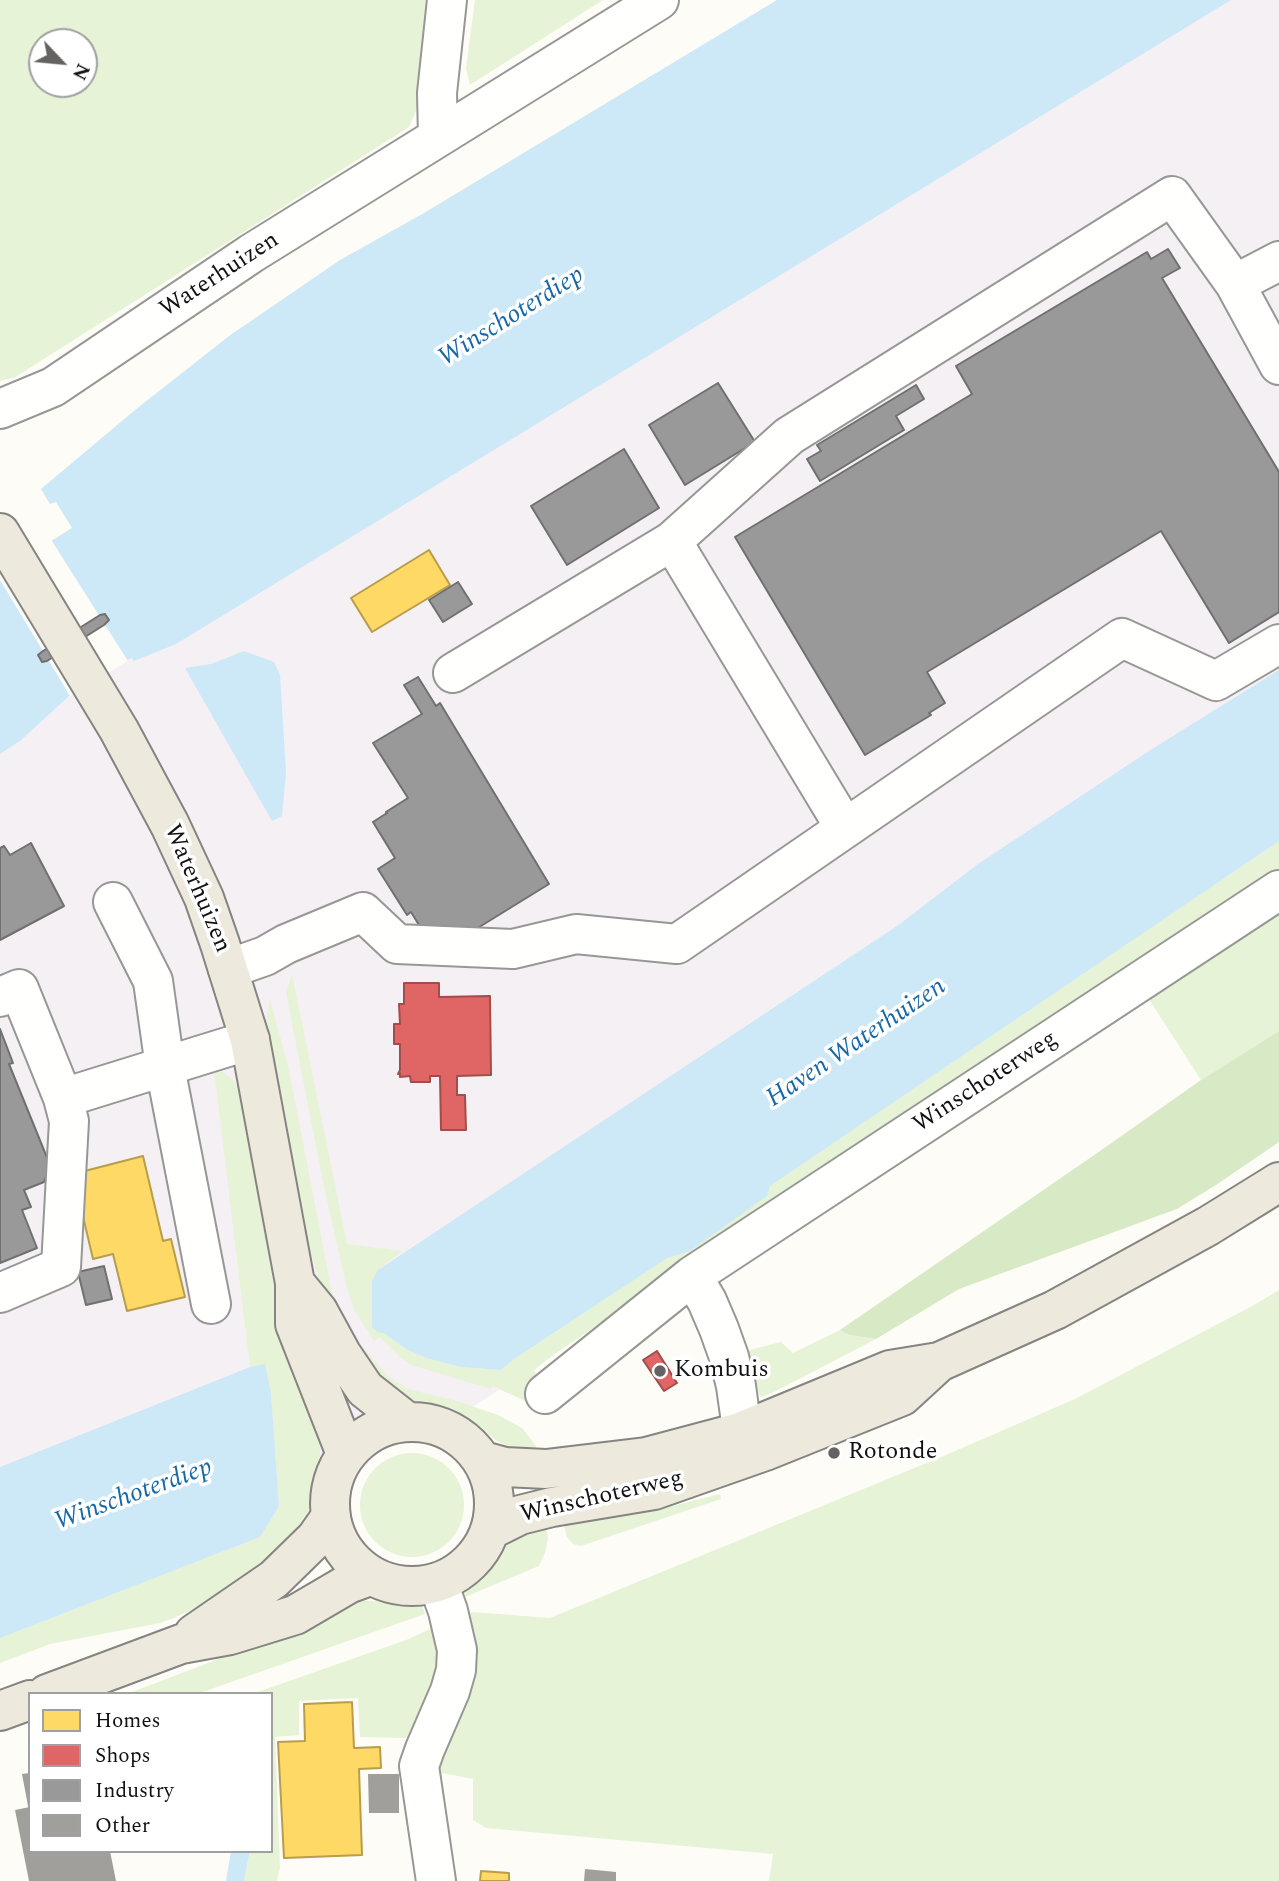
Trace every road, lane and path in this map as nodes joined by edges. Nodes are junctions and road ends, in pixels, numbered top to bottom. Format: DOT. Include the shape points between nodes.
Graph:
graph roads {
  1 [pos="447,0"];
  2 [pos="659,0"];
  3 [pos="438,137"];
  4 [pos="1279,261"];
  5 [pos="1235,284"];
  6 [pos="1279,365"];
  7 [pos="0,409"];
  8 [pos="672,541"];
  9 [pos="8,545"];
  10 [pos="1279,644"];
  11 [pos="453,673"];
  12 [pos="845,828"];
  13 [pos="1279,890"];
  14 [pos="113,902"];
  15 [pos="228,969"];
  16 [pos="0,997"];
  17 [pos="250,1040"];
  18 [pos="165,1068"];
  19 [pos="63,1098"];
  20 [pos="1279,1182"];
  21 [pos="692,1276"];
  22 [pos="295,1283"];
  23 [pos="0,1293"];
  24 [pos="211,1304"];
  25 [pos="939,1362"];
  26 [pos="545,1394"];
  27 [pos="407,1422"];
  28 [pos="740,1432"];
  29 [pos="346,1454"];
  30 [pos="483,1461"];
  31 [pos="330,1518"];
  32 [pos="490,1530"];
  33 [pos="370,1576"];
  34 [pos="438,1583"];
  35 [pos="181,1644"];
  36 [pos="52,1692"];
  37 [pos="28,1701"];
  38 [pos="0,1712"];
  39 [pos="436,1881"];
  1 -- 3 [label="street" via="437,93"];
  2 -- 3 [label="street, Waterhuizen"];
  3 -- 7 [label="street, Waterhuizen" via="252,253 53,387"];
  4 -- 5 [label="street"];
  5 -- 6 [label="street"];
  5 -- 8 [label="street" via="1172,196 789,436"];
  8 -- 11 [label="street"];
  8 -- 12 [label="street"];
  9 -- 15 [label="main road, Waterhuizen" via="120,730 170,825 204,898"];
  10 -- 12 [label="street" via="1216,681 1122,638"];
  12 -- 15 [label="street" via="677,944 576,934 513,949 397,943 363,912"];
  13 -- 21 [label="street, Winschoterweg"];
  14 -- 18 [label="street" via="153,981"];
  15 -- 17 [label="main road, Waterhuizen"];
  16 -- 19 [label="street" via="19,989"];
  17 -- 18 [label="street"];
  17 -- 22 [label="main road, Waterhuizen"];
  18 -- 19 [label="street"];
  18 -- 24 [label="street"];
  19 -- 23 [label="street" via="69,1121 61,1267"];
  20 -- 25 [label="main road, Winschoterweg" via="1055,1310"];
  21 -- 26 [label="street, Winschoterweg"];
  21 -- 28 [label="street" via="729,1357"];
  22 -- 27 [label="main road, Waterhuizen" via="318,1311 365,1389"];
  22 -- 29 [label="main road, Waterhuizen" via="295,1324"];
  25 -- 28 [label="main road, Winschoterweg" via="890,1370"];
  25 -- 32 [label="main road, Winschoterweg" via="902,1396 765,1451 654,1490 552,1507 520,1515"];
  27 -- 29 [label="main road" via="379,1428"];
  27 -- 30 [label="main road" via="450,1431"];
  28 -- 30 [label="main road, Winschoterweg" via="646,1457 546,1469"];
  29 -- 31 [label="main road" via="332,1484"];
  30 -- 32 [label="main road" via="495,1502"];
  31 -- 33 [label="main road" via="348,1557"];
  31 -- 35 [label="main road" via="274,1579"];
  32 -- 34 [label="main road" via="471,1562"];
  33 -- 34 [label="main road" via="403,1587"];
  33 -- 35 [label="main road" via="295,1615"];
  34 -- 39 [label="street" via="457,1650 450,1691 419,1766"];
  35 -- 36 [label="main road"];
  37 -- 38 [label="main road"];
}
